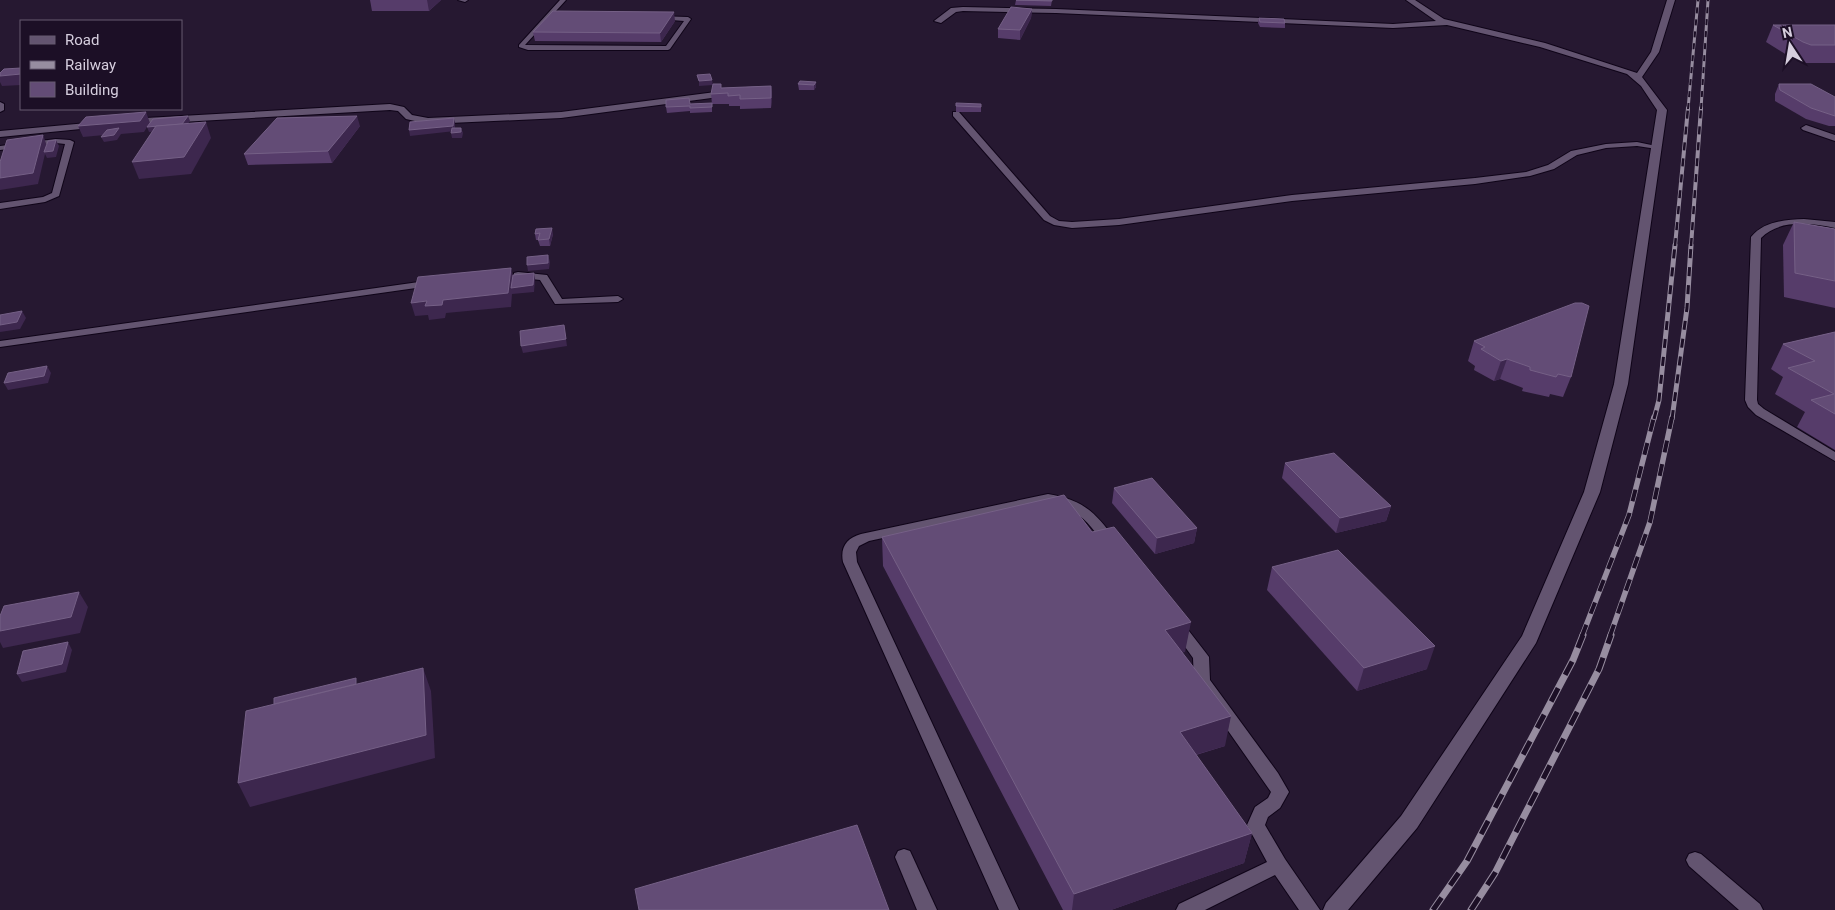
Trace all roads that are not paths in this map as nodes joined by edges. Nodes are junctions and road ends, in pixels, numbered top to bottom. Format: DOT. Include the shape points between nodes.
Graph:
graph roads {
  1 [pos="461,0"];
  2 [pos="465,0"];
  3 [pos="563,0"];
  4 [pos="1410,0"];
  5 [pos="1670,0"];
  6 [pos="547,16"];
  7 [pos="557,16"];
  8 [pos="652,17"];
  9 [pos="938,21"];
  10 [pos="1447,23"];
  11 [pos="1638,77"];
  12 [pos="738,93"];
  13 [pos="0,104"];
  14 [pos="0,110"];
  15 [pos="956,114"];
  16 [pos="1806,128"];
  17 [pos="0,134"];
  18 [pos="1835,138"];
  19 [pos="1658,147"];
  20 [pos="0,148"];
  21 [pos="0,206"];
  22 [pos="1835,225"];
  23 [pos="505,275"];
  24 [pos="448,281"];
  25 [pos="618,299"];
  26 [pos="0,344"];
  27 [pos="1835,457"];
  28 [pos="1122,556"];
  29 [pos="1164,610"];
  30 [pos="904,857"];
  31 [pos="1695,860"];
  32 [pos="1278,865"];
  33 [pos="927,910"];
  34 [pos="1009,910"];
  35 [pos="1186,910"];
  36 [pos="1310,910"];
  37 [pos="1334,910"];
  38 [pos="1753,910"];
  1 -- 2 [label="lane"];
  3 -- 6 [label="lane"];
  4 -- 10 [label="street" via="1431,16"];
  5 -- 11 [label="street" via="1652,58 1646,71"];
  6 -- 7 [label="lane"];
  6 -- 8 [label="lane" via="520,46 664,49 671,47 688,19"];
  9 -- 10 [label="street" via="958,9 1057,8 1393,26"];
  10 -- 11 [label="street" via="1582,56"];
  11 -- 19 [label="street" via="1662,110"];
  12 -- 17 [label="street" via="541,116 428,121 409,117 401,109 390,107 192,116"];
  13 -- 14 [label="lane"];
  15 -- 19 [label="lane" via="1047,218 1072,225 1119,222 1292,198 1475,181 1526,174 1551,167 1574,153 1606,146 1637,144"];
  16 -- 18 [label="street"];
  19 -- 37 [label="street" via="1621,384 1592,492 1530,638 1409,822"];
  20 -- 21 [label="lane" via="70,142 56,194 45,199"];
  22 -- 27 [label="lane" via="1804,222 1774,225 1761,230 1756,237 1751,400 1760,412"];
  23 -- 25 [label="lane" via="543,276 550,284 552,296 559,302"];
  24 -- 26 [label="lane"];
  28 -- 34 [label="lane" via="1085,510 1075,504 1048,498 866,537 849,546 850,562"];
  29 -- 32 [label="lane" via="1201,657 1202,681 1280,792 1274,803 1261,812 1256,825"];
  30 -- 33 [label="lane"];
  31 -- 38 [label="lane"];
  32 -- 35 [label="lane"];
  32 -- 36 [label="lane"];
}
